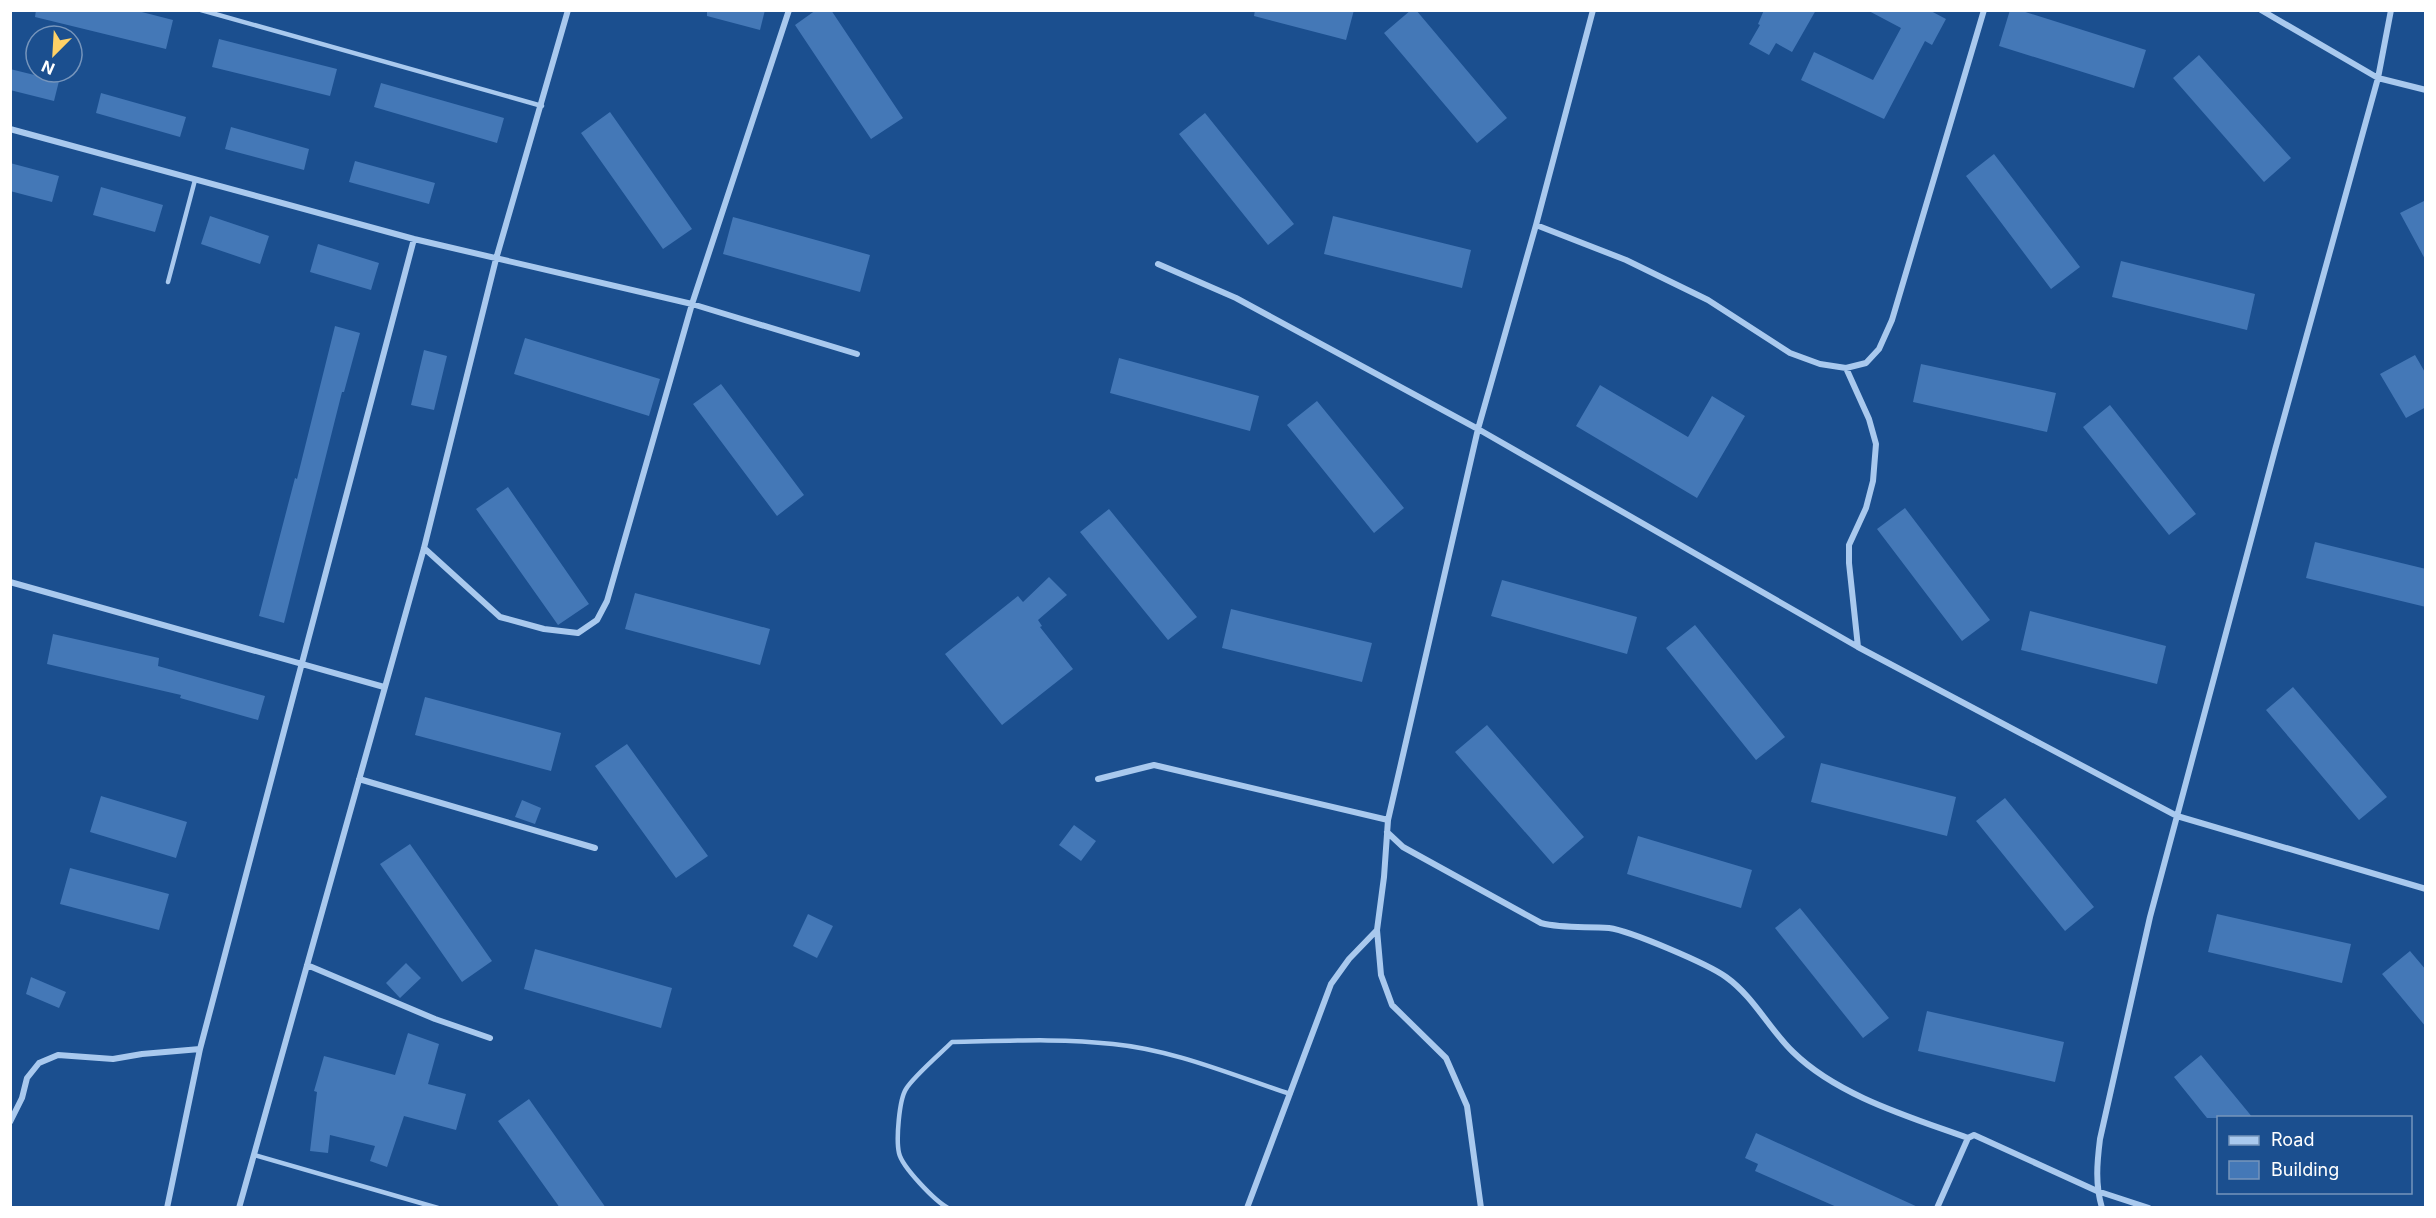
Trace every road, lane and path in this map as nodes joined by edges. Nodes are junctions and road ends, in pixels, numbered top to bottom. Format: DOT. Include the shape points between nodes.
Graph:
graph roads {
  1 [pos="201,10"];
  2 [pos="568,10"];
  3 [pos="789,10"];
  4 [pos="1593,10"];
  5 [pos="1984,10"];
  6 [pos="2261,10"];
  7 [pos="2391,10"];
  8 [pos="2378,78"];
  9 [pos="2426,90"];
  10 [pos="542,106"];
  11 [pos="10,129"];
  12 [pos="195,180"];
  13 [pos="1536,225"];
  14 [pos="414,239"];
  15 [pos="496,260"];
  16 [pos="1158,264"];
  17 [pos="168,282"];
  18 [pos="692,304"];
  19 [pos="857,354"];
  20 [pos="1846,368"];
  21 [pos="1478,429"];
  22 [pos="424,548"];
  23 [pos="10,582"];
  24 [pos="1858,647"];
  25 [pos="301,664"];
  26 [pos="384,687"];
  27 [pos="359,779"];
  28 [pos="1098,779"];
  29 [pos="2177,816"];
  30 [pos="1388,820"];
  31 [pos="1388,832"];
  32 [pos="595,848"];
  33 [pos="2426,889"];
  34 [pos="1377,930"];
  35 [pos="307,965"];
  36 [pos="490,1038"];
  37 [pos="200,1049"];
  38 [pos="1290,1094"];
  39 [pos="10,1122"];
  40 [pos="1968,1138"];
  41 [pos="254,1155"];
  42 [pos="2097,1191"];
  43 [pos="167,1208"];
  44 [pos="239,1208"];
  45 [pos="438,1208"];
  46 [pos="948,1208"];
  47 [pos="1246,1208"];
  48 [pos="1481,1208"];
  49 [pos="1937,1208"];
  50 [pos="2102,1208"];
  51 [pos="2149,1208"];
  1 -- 10 [label="lane"];
  2 -- 10 [label="street"];
  3 -- 18 [label="street"];
  4 -- 13 [label="street"];
  5 -- 20 [label="street" via="1892,321 1879,349 1866,363"];
  6 -- 8 [label="street"];
  7 -- 8 [label="street"];
  8 -- 9 [label="street"];
  8 -- 29 [label="street"];
  10 -- 15 [label="street"];
  11 -- 12 [label="street"];
  12 -- 14 [label="street"];
  12 -- 17 [label="lane"];
  13 -- 20 [label="street" via="1626,260 1708,300 1790,353"];
  13 -- 21 [label="street"];
  14 -- 15 [label="street"];
  14 -- 25 [label="street"];
  15 -- 18 [label="street"];
  15 -- 22 [label="street"];
  16 -- 21 [label="street" via="1236,298"];
  18 -- 19 [label="street"];
  18 -- 22 [label="street" via="607,601 597,620 578,633 500,617"];
  20 -- 24 [label="street" via="1876,444 1866,508 1849,545"];
  21 -- 24 [label="street"];
  21 -- 30 [label="street"];
  22 -- 26 [label="street"];
  23 -- 25 [label="street"];
  24 -- 29 [label="street"];
  25 -- 26 [label="street"];
  25 -- 37 [label="street"];
  26 -- 27 [label="street"];
  27 -- 32 [label="street"];
  27 -- 35 [label="street"];
  28 -- 30 [label="street" via="1154,765"];
  29 -- 33 [label="street"];
  29 -- 42 [label="street" via="2100,1139"];
  30 -- 31 [label="street"];
  31 -- 34 [label="street"];
  31 -- 40 [label="street" via="1403,847 1541,923 1561,928 1609,928 1633,934 1726,976 1794,1053 1823,1076 1893,1111"];
  34 -- 38 [label="street" via="1331,984"];
  34 -- 48 [label="street" via="1381,975 1392,1005 1446,1058 1467,1106"];
  35 -- 36 [label="street"];
  35 -- 41 [label="street"];
  37 -- 39 [label="street" via="113,1059 58,1055 39,1063 27,1078"];
  37 -- 43 [label="street"];
  38 -- 46 [label="lane" via="1179,1057 1114,1044 1041,1040 952,1042 906,1089 899,1117 899,1154 917,1180"];
  38 -- 47 [label="street"];
  40 -- 42 [label="street" via="1981,1137"];
  40 -- 49 [label="street"];
  41 -- 44 [label="street"];
  41 -- 45 [label="lane"];
  42 -- 50 [label="street"];
  42 -- 51 [label="street"];
}
